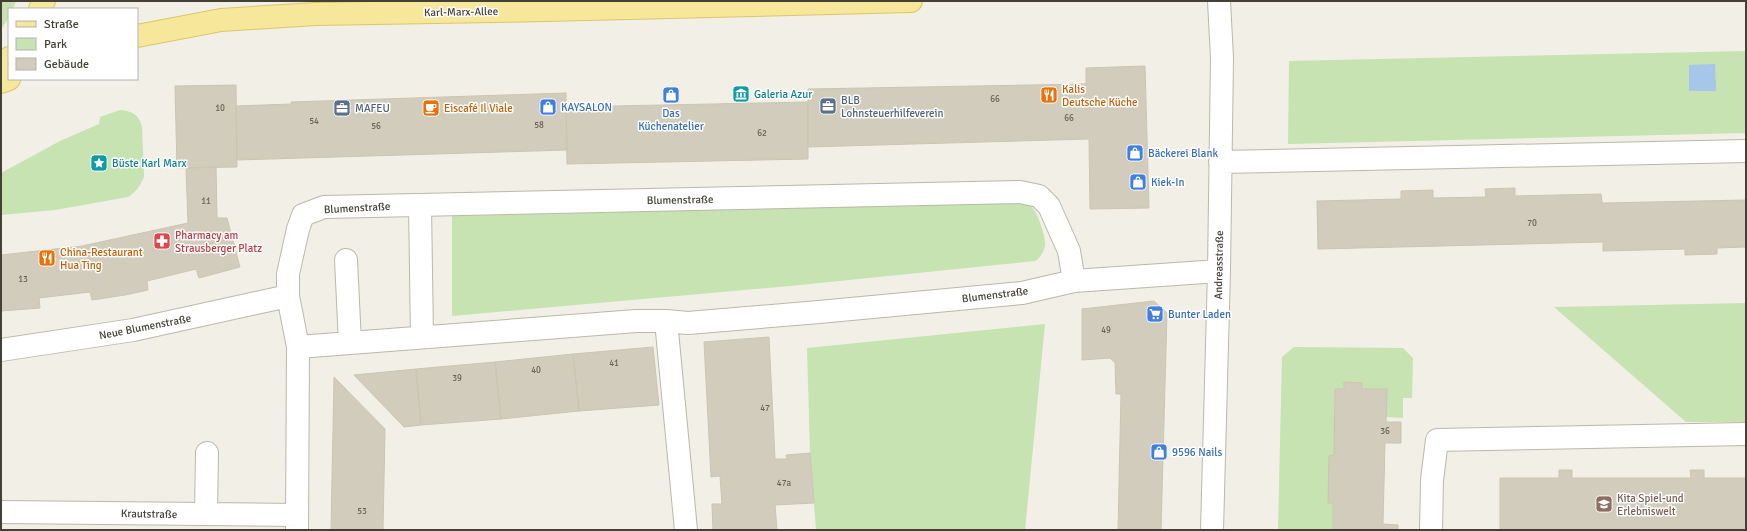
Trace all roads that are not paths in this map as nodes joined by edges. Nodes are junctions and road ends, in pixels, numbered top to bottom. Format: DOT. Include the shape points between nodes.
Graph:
graph roads {
  1 [pos="911,1"];
  2 [pos="1219,1"];
  3 [pos="138,36"];
  4 [pos="1746,151"];
  5 [pos="1220,162"];
  6 [pos="420,205"];
  7 [pos="346,260"];
  8 [pos="1219,271"];
  9 [pos="1074,281"];
  10 [pos="288,296"];
  11 [pos="666,320"];
  12 [pos="422,337"];
  13 [pos="350,343"];
  14 [pos="298,346"];
  15 [pos="1,350"];
  16 [pos="1746,434"];
  17 [pos="207,453"];
  18 [pos="1,512"];
  19 [pos="206,514"];
  20 [pos="297,522"];
  21 [pos="686,530"];
  22 [pos="1212,530"];
  23 [pos="1431,530"];
  1 -- 3 [label="main road, Karl-Marx-Allee" via="315,14 229,20"];
  2 -- 5 [label="street, Andreasstraße" via="1222,58"];
  4 -- 5 [label="street"];
  5 -- 8 [label="street, Andreasstraße"];
  6 -- 9 [label="street, Blumenstraße" via="1020,192 1039,196 1049,206 1069,252"];
  6 -- 10 [label="street, Blumenstraße" via="324,207 303,215 288,274"];
  6 -- 12 [label="street"];
  7 -- 13 [label="street"];
  8 -- 9 [label="street, Blumenstraße"];
  8 -- 22 [label="street, Andreasstraße"];
  9 -- 11 [label="street, Blumenstraße" via="1022,293 981,297 688,323"];
  10 -- 14 [label="street, Blumenstraße"];
  10 -- 15 [label="street, Neue Blumenstraße" via="133,330"];
  11 -- 12 [label="street, Blumenstraße"];
  11 -- 21 [label="street"];
  12 -- 13 [label="street, Blumenstraße"];
  13 -- 14 [label="street, Blumenstraße"];
  14 -- 20 [label="street, Krautstraße"];
  16 -- 23 [label="street" via="1437,440 1432,480"];
  17 -- 19 [label="street"];
  18 -- 19 [label="street, Krautstraße"];
  19 -- 20 [label="street, Krautstraße"];
}
